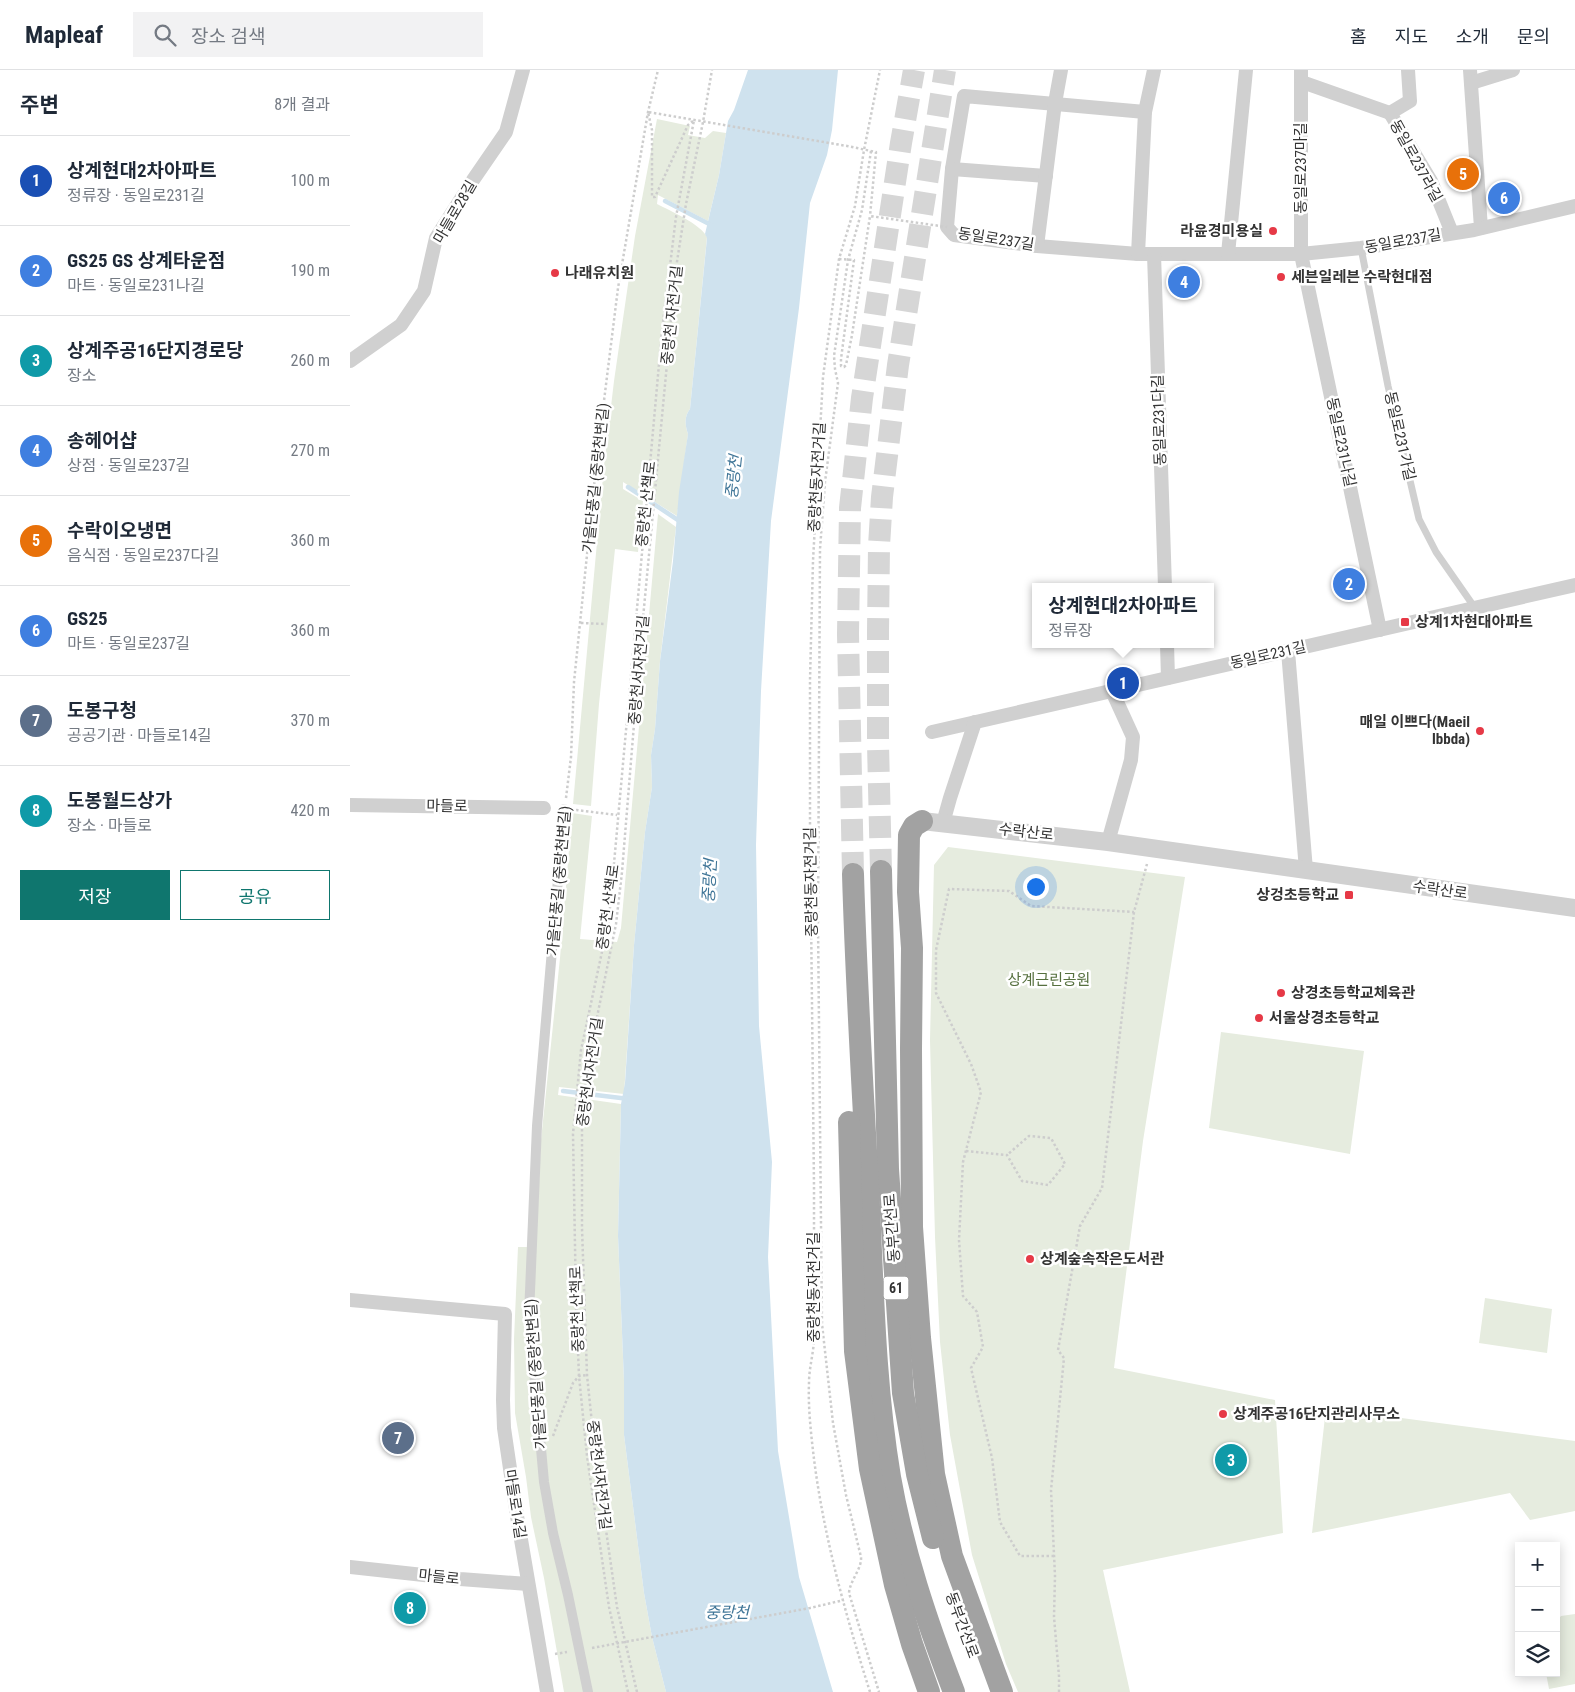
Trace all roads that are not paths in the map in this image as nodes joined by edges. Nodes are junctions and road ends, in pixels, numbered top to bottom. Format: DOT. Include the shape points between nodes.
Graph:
graph roads {
  1 [pos="522,70"];
  2 [pos="1061,70"];
  3 [pos="1154,70"];
  4 [pos="1246,70"];
  5 [pos="1408,70"];
  6 [pos="1513,70"];
  7 [pos="1302,76"];
  8 [pos="1470,76"];
  9 [pos="1055,103"];
  10 [pos="1145,112"];
  11 [pos="1390,113"];
  12 [pos="952,169"];
  13 [pos="1046,176"];
  14 [pos="1575,206"];
  15 [pos="1481,228"];
  16 [pos="1452,233"];
  17 [pos="1037,246"];
  18 [pos="1361,248"];
  19 [pos="1138,254"];
  20 [pos="1154,254"];
  21 [pos="1228,254"];
  22 [pos="1301,254"];
  23 [pos="350,361"];
  24 [pos="1164,583"];
  25 [pos="1575,586"];
  26 [pos="1476,609"];
  27 [pos="1380,630"];
  28 [pos="1166,648"];
  29 [pos="1288,651"];
  30 [pos="1168,678"];
  31 [pos="1112,691"];
  32 [pos="975,722"];
  33 [pos="932,732"];
  34 [pos="350,805"];
  35 [pos="544,808"];
  36 [pos="564,809"];
  37 [pos="933,822"];
  38 [pos="1108,842"];
  39 [pos="1306,870"];
  40 [pos="881,871"];
  41 [pos="853,874"];
  42 [pos="1575,908"];
  43 [pos="855,961"];
  44 [pos="350,1300"];
  45 [pos="350,1567"];
  46 [pos="528,1584"];
  47 [pos="547,1692"];
  48 [pos="588,1692"];
  49 [pos="929,1692"];
  50 [pos="954,1692"];
  51 [pos="987,1692"];
  52 [pos="1002,1692"];
  1 -- 23 [label="street, 마들로28길" via="506,132 436,238 424,291 401,325"];
  2 -- 9 [label="street"];
  3 -- 10 [label="street"];
  4 -- 21 [label="street"];
  5 -- 11 [label="street, 동일로237라길" via="1410,101"];
  6 -- 8 [label="street"];
  7 -- 11 [label="street, 동일로237마길"];
  7 -- 22 [label="street, 동일로237마길"];
  8 -- 15 [label="street"];
  9 -- 10 [label="street"];
  9 -- 12 [label="street" via="964,96"];
  9 -- 13 [label="street"];
  10 -- 19 [label="street"];
  11 -- 16 [label="street, 동일로237라길" via="1431,181"];
  12 -- 13 [label="street"];
  12 -- 17 [label="street, 동일로237길" via="947,227 954,235"];
  13 -- 17 [label="street"];
  14 -- 15 [label="street, 동일로237길"];
  15 -- 16 [label="street, 동일로237길"];
  16 -- 18 [label="street, 동일로237길"];
  17 -- 19 [label="street, 동일로237길"];
  18 -- 22 [label="street, 동일로237길"];
  18 -- 26 [label="lane, 동일로231가길" via="1419,519 1436,552"];
  19 -- 20 [label="street, 동일로237길"];
  20 -- 21 [label="street, 동일로237길"];
  20 -- 24 [label="street, 동일로231다길"];
  21 -- 22 [label="street, 동일로237길"];
  22 -- 27 [label="street, 동일로231나길"];
  25 -- 26 [label="street, 동일로231길"];
  26 -- 27 [label="street, 동일로231길"];
  27 -- 29 [label="street, 동일로231길"];
  28 -- 30 [label="street"];
  29 -- 30 [label="street, 동일로231길"];
  29 -- 39 [label="street"];
  30 -- 31 [label="street, 동일로231길"];
  31 -- 32 [label="street, 동일로231길"];
  31 -- 38 [label="street" via="1133,737 1131,760"];
  32 -- 33 [label="street, 동일로231길"];
  32 -- 37 [label="street" via="950,798"];
  34 -- 35 [label="street, 마들로"];
  36 -- 48 [label="street, 가을단풍길 (중랑천변길)" via="537,1126 529,1315 544,1482"];
  37 -- 38 [label="street, 수락산로"];
  37 -- 52 [label="highway" via="914,826 909,835 912,1228 920,1338 934,1474 952,1556"];
  38 -- 39 [label="street, 수락산로"];
  39 -- 42 [label="street, 수락산로"];
  40 -- 51 [label="highway, 동부간선로 / 61" via="888,1169 903,1393 917,1474 934,1542 957,1615"];
  41 -- 43 [label="highway, 동부간선로 / 61"];
  43 -- 49 [label="highway" via="848,1077 855,1351 870,1469 894,1585"];
  43 -- 50 [label="highway, 동부간선로 / 61" via="879,1395 890,1477 906,1550"];
  44 -- 46 [label="street, 마들로14길" via="505,1314 504,1428"];
  45 -- 46 [label="street, 마들로"];
  46 -- 47 [label="street, 마들로14길"];
}
